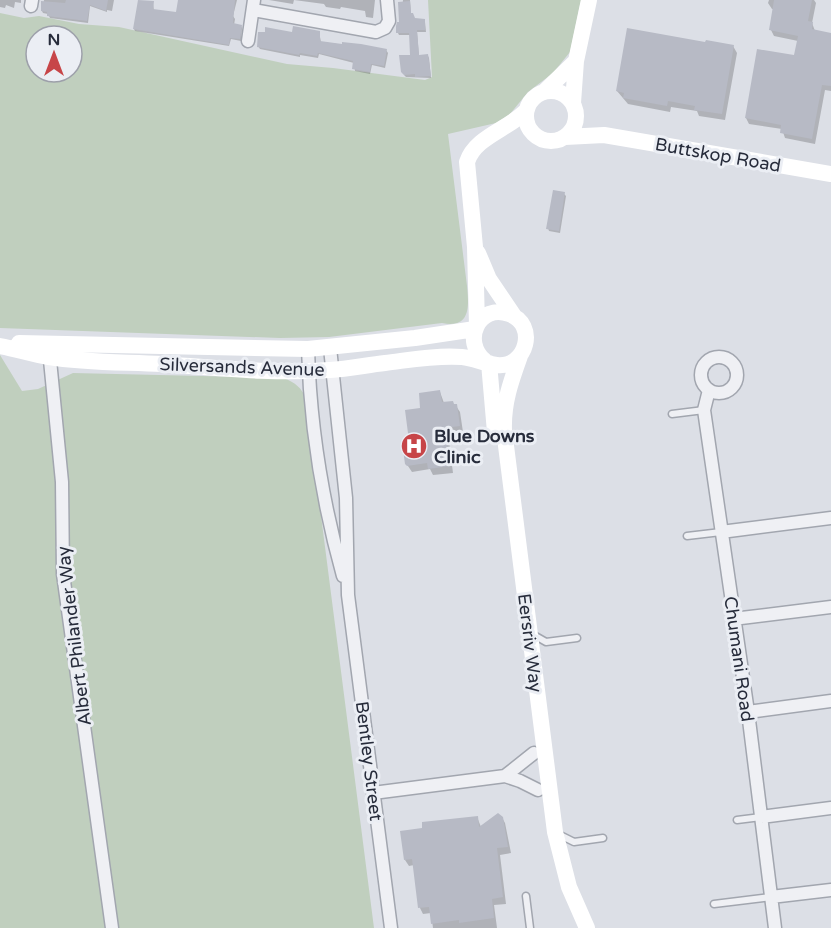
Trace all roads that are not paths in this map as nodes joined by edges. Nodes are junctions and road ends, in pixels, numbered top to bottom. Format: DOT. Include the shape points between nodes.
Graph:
graph roads {
  1 [pos="387,0"];
  2 [pos="589,0"];
  3 [pos="254,5"];
  4 [pos="248,41"];
  5 [pos="576,61"];
  6 [pos="545,91"];
  7 [pos="575,109"];
  8 [pos="526,111"];
  9 [pos="604,135"];
  10 [pos="536,136"];
  11 [pos="565,137"];
  12 [pos="489,138"];
  13 [pos="831,174"];
  14 [pos="475,247"];
  15 [pos="513,316"];
  16 [pos="476,327"];
  17 [pos="0,344"];
  18 [pos="330,348"];
  19 [pos="308,349"];
  20 [pos="49,350"];
  21 [pos="520,356"];
  22 [pos="487,362"];
  23 [pos="309,370"];
  24 [pos="331,370"];
  25 [pos="709,390"];
  26 [pos="704,410"];
  27 [pos="672,414"];
  28 [pos="346,498"];
  29 [pos="326,501"];
  30 [pos="831,518"];
  31 [pos="722,532"];
  32 [pos="687,536"];
  33 [pos="348,595"];
  34 [pos="831,607"];
  35 [pos="733,619"];
  36 [pos="529,632"];
  37 [pos="577,638"];
  38 [pos="540,651"];
  39 [pos="831,701"];
  40 [pos="748,712"];
  41 [pos="534,753"];
  42 [pos="505,776"];
  43 [pos="538,790"];
  44 [pos="373,793"];
  45 [pos="831,808"];
  46 [pos="761,817"];
  47 [pos="737,820"];
  48 [pos="555,832"];
  49 [pos="603,838"];
  50 [pos="567,851"];
  51 [pos="831,890"];
  52 [pos="526,896"];
  53 [pos="771,897"];
  54 [pos="714,904"];
  55 [pos="112,928"];
  56 [pos="391,928"];
  57 [pos="530,928"];
  58 [pos="577,928"];
  59 [pos="587,928"];
  60 [pos="775,928"];
  1 -- 3 [label="street" via="389,21 376,32"];
  2 -- 5 [label="main road"];
  3 -- 4 [label="street"];
  5 -- 6 [label="main road"];
  5 -- 7 [label="main road"];
  6 -- 7 [label="main road" via="561,93"];
  6 -- 8 [label="main road" via="534,97"];
  7 -- 9 [label="main road, Buttskop Road"];
  7 -- 11 [label="main road" via="573,128"];
  8 -- 10 [label="main road" via="527,124"];
  8 -- 12 [label="main road"];
  9 -- 11 [label="main road, Buttskop Road"];
  9 -- 13 [label="main road, Buttskop Road"];
  10 -- 11 [label="main road" via="551,141"];
  10 -- 12 [label="main road"];
  12 -- 14 [label="main road" via="477,145 467,162"];
  14 -- 15 [label="main road" via="489,279"];
  14 -- 16 [label="main road"];
  15 -- 16 [label="main road" via="493,313"];
  15 -- 21 [label="main road" via="526,334"];
  16 -- 18 [label="main road, Silversands Avenue"];
  16 -- 22 [label="main road" via="474,345"];
  17 -- 20 [label="main road, Silversands Avenue"];
  18 -- 19 [label="main road, Silversands Avenue"];
  18 -- 24 [label="street, Bentley Street"];
  19 -- 20 [label="main road, Silversands Avenue"];
  19 -- 23 [label="street, Bentley Street"];
  20 -- 23 [label="main road, Silversands Avenue" via="256,370"];
  20 -- 55 [label="street, Albert Philander Way" via="62,482 63,574"];
  21 -- 22 [label="main road" via="507,364"];
  21 -- 36 [label="main road, Eersriv Way" via="508,387 504,423"];
  22 -- 24 [label="main road, Silversands Avenue" via="454,357"];
  22 -- 41 [label="main road, Eersriv Way"];
  23 -- 24 [label="main road, Silversands Avenue"];
  23 -- 29 [label="street, Bentley Street"];
  24 -- 28 [label="street, Bentley Street"];
  25 -- 26 [label="street, Chumani Road"];
  26 -- 27 [label="lane"];
  26 -- 31 [label="street, Chumani Road"];
  28 -- 29 [label="street"];
  28 -- 33 [label="street, Bentley Street"];
  29 -- 33 [label="street, Bentley Street"];
  30 -- 31 [label="street"];
  31 -- 32 [label="lane"];
  31 -- 35 [label="street, Chumani Road"];
  33 -- 44 [label="street, Bentley Street"];
  34 -- 35 [label="street"];
  35 -- 40 [label="street, Chumani Road"];
  36 -- 38 [label="main road, Eersriv Way"];
  36 -- 38 [label="lane"];
  37 -- 38 [label="lane"];
  38 -- 48 [label="main road, Eersriv Way"];
  39 -- 40 [label="street"];
  40 -- 46 [label="street, Chumani Road"];
  41 -- 42 [label="street"];
  41 -- 43 [label="main road, Eersriv Way"];
  42 -- 43 [label="street"];
  42 -- 44 [label="street"];
  43 -- 58 [label="main road, Eersriv Way" via="553,866"];
  44 -- 56 [label="street, Bentley Street"];
  45 -- 46 [label="street"];
  46 -- 47 [label="lane"];
  46 -- 53 [label="street, Chumani Road"];
  48 -- 50 [label="main road, Eersriv Way"];
  48 -- 50 [label="lane"];
  49 -- 50 [label="lane"];
  50 -- 59 [label="main road, Eersriv Way" via="569,887"];
  51 -- 53 [label="street"];
  52 -- 57 [label="lane"];
  53 -- 54 [label="lane"];
  53 -- 60 [label="street, Chumani Road"];
}
